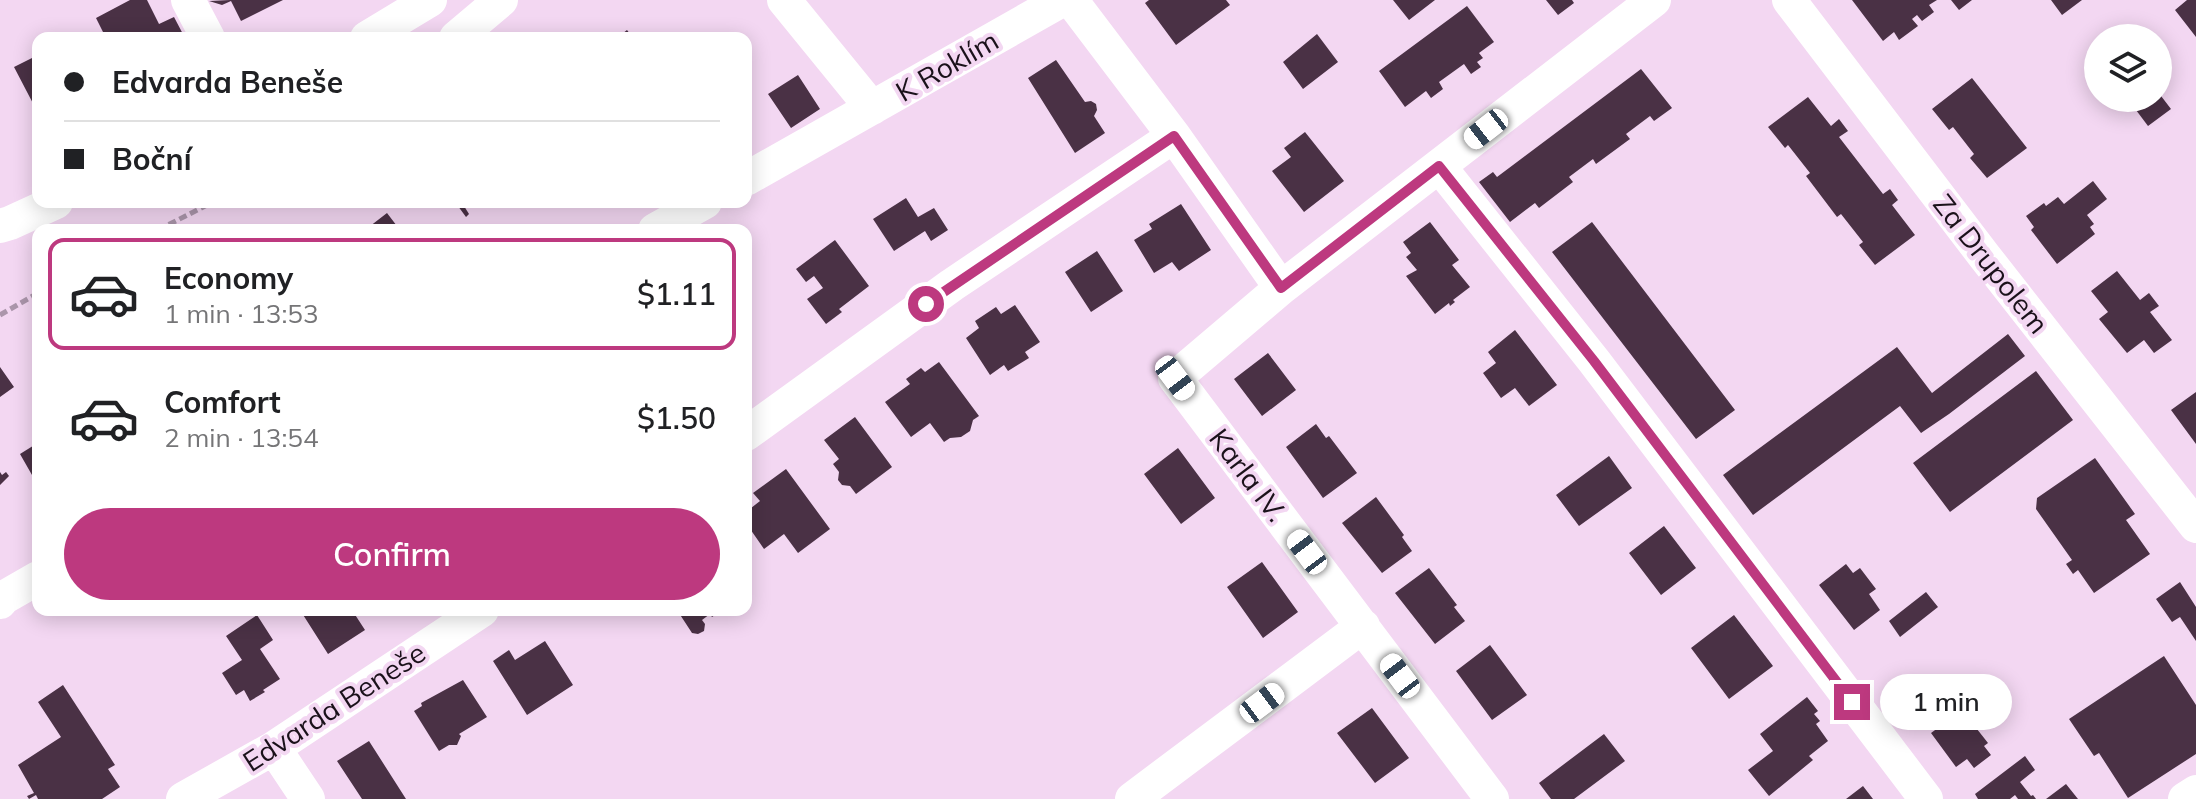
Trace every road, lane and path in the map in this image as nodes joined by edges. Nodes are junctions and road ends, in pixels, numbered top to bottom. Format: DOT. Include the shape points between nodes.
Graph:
graph roads {
  1 [pos="188,0"];
  2 [pos="430,0"];
  3 [pos="501,0"];
  4 [pos="784,0"];
  5 [pos="1062,0"];
  6 [pos="1071,0"];
  7 [pos="1654,0"];
  8 [pos="1789,0"];
  9 [pos="205,32"];
  10 [pos="377,32"];
  11 [pos="463,32"];
  12 [pos="872,108"];
  13 [pos="1174,136"];
  14 [pos="1439,166"];
  15 [pos="752,176"];
  16 [pos="43,208"];
  17 [pos="201,208"];
  18 [pos="694,208"];
  19 [pos="170,224"];
  20 [pos="666,224"];
  21 [pos="0,226"];
  22 [pos="1281,288"];
  23 [pos="32,296"];
  24 [pos="0,315"];
  25 [pos="752,430"];
  26 [pos="2196,526"];
  27 [pos="32,582"];
  28 [pos="1,600"];
  29 [pos="473,616"];
  30 [pos="1363,626"];
  31 [pos="274,748"];
  32 [pos="2196,792"];
  33 [pos="183,799"];
  34 [pos="308,799"];
  35 [pos="1132,799"];
  36 [pos="1492,799"];
  37 [pos="1926,799"];
  38 [pos="2185,799"];
  1 -- 9 [label="street"];
  2 -- 10 [label="street"];
  3 -- 11 [label="street"];
  4 -- 12 [label="street"];
  5 -- 12 [label="street, K Roklím"];
  6 -- 13 [label="street"];
  7 -- 14 [label="street"];
  8 -- 26 [label="street, Za Drupolem"];
  12 -- 15 [label="street, K Roklím"];
  13 -- 22 [label="street"];
  13 -- 25 [label="street" via="952,285"];
  14 -- 22 [label="street"];
  14 -- 37 [label="street"];
  16 -- 21 [label="street"];
  17 -- 19 [label="path"];
  18 -- 20 [label="street"];
  22 -- 30 [label="street, Karla IV." via="1175,378"];
  23 -- 24 [label="path"];
  27 -- 28 [label="street"];
  29 -- 31 [label="street, Edvarda Beneše"];
  30 -- 35 [label="street"];
  30 -- 36 [label="street, Karla IV."];
  31 -- 33 [label="street, Edvarda Beneše"];
  31 -- 34 [label="street"];
  32 -- 38 [label="street"];
}
